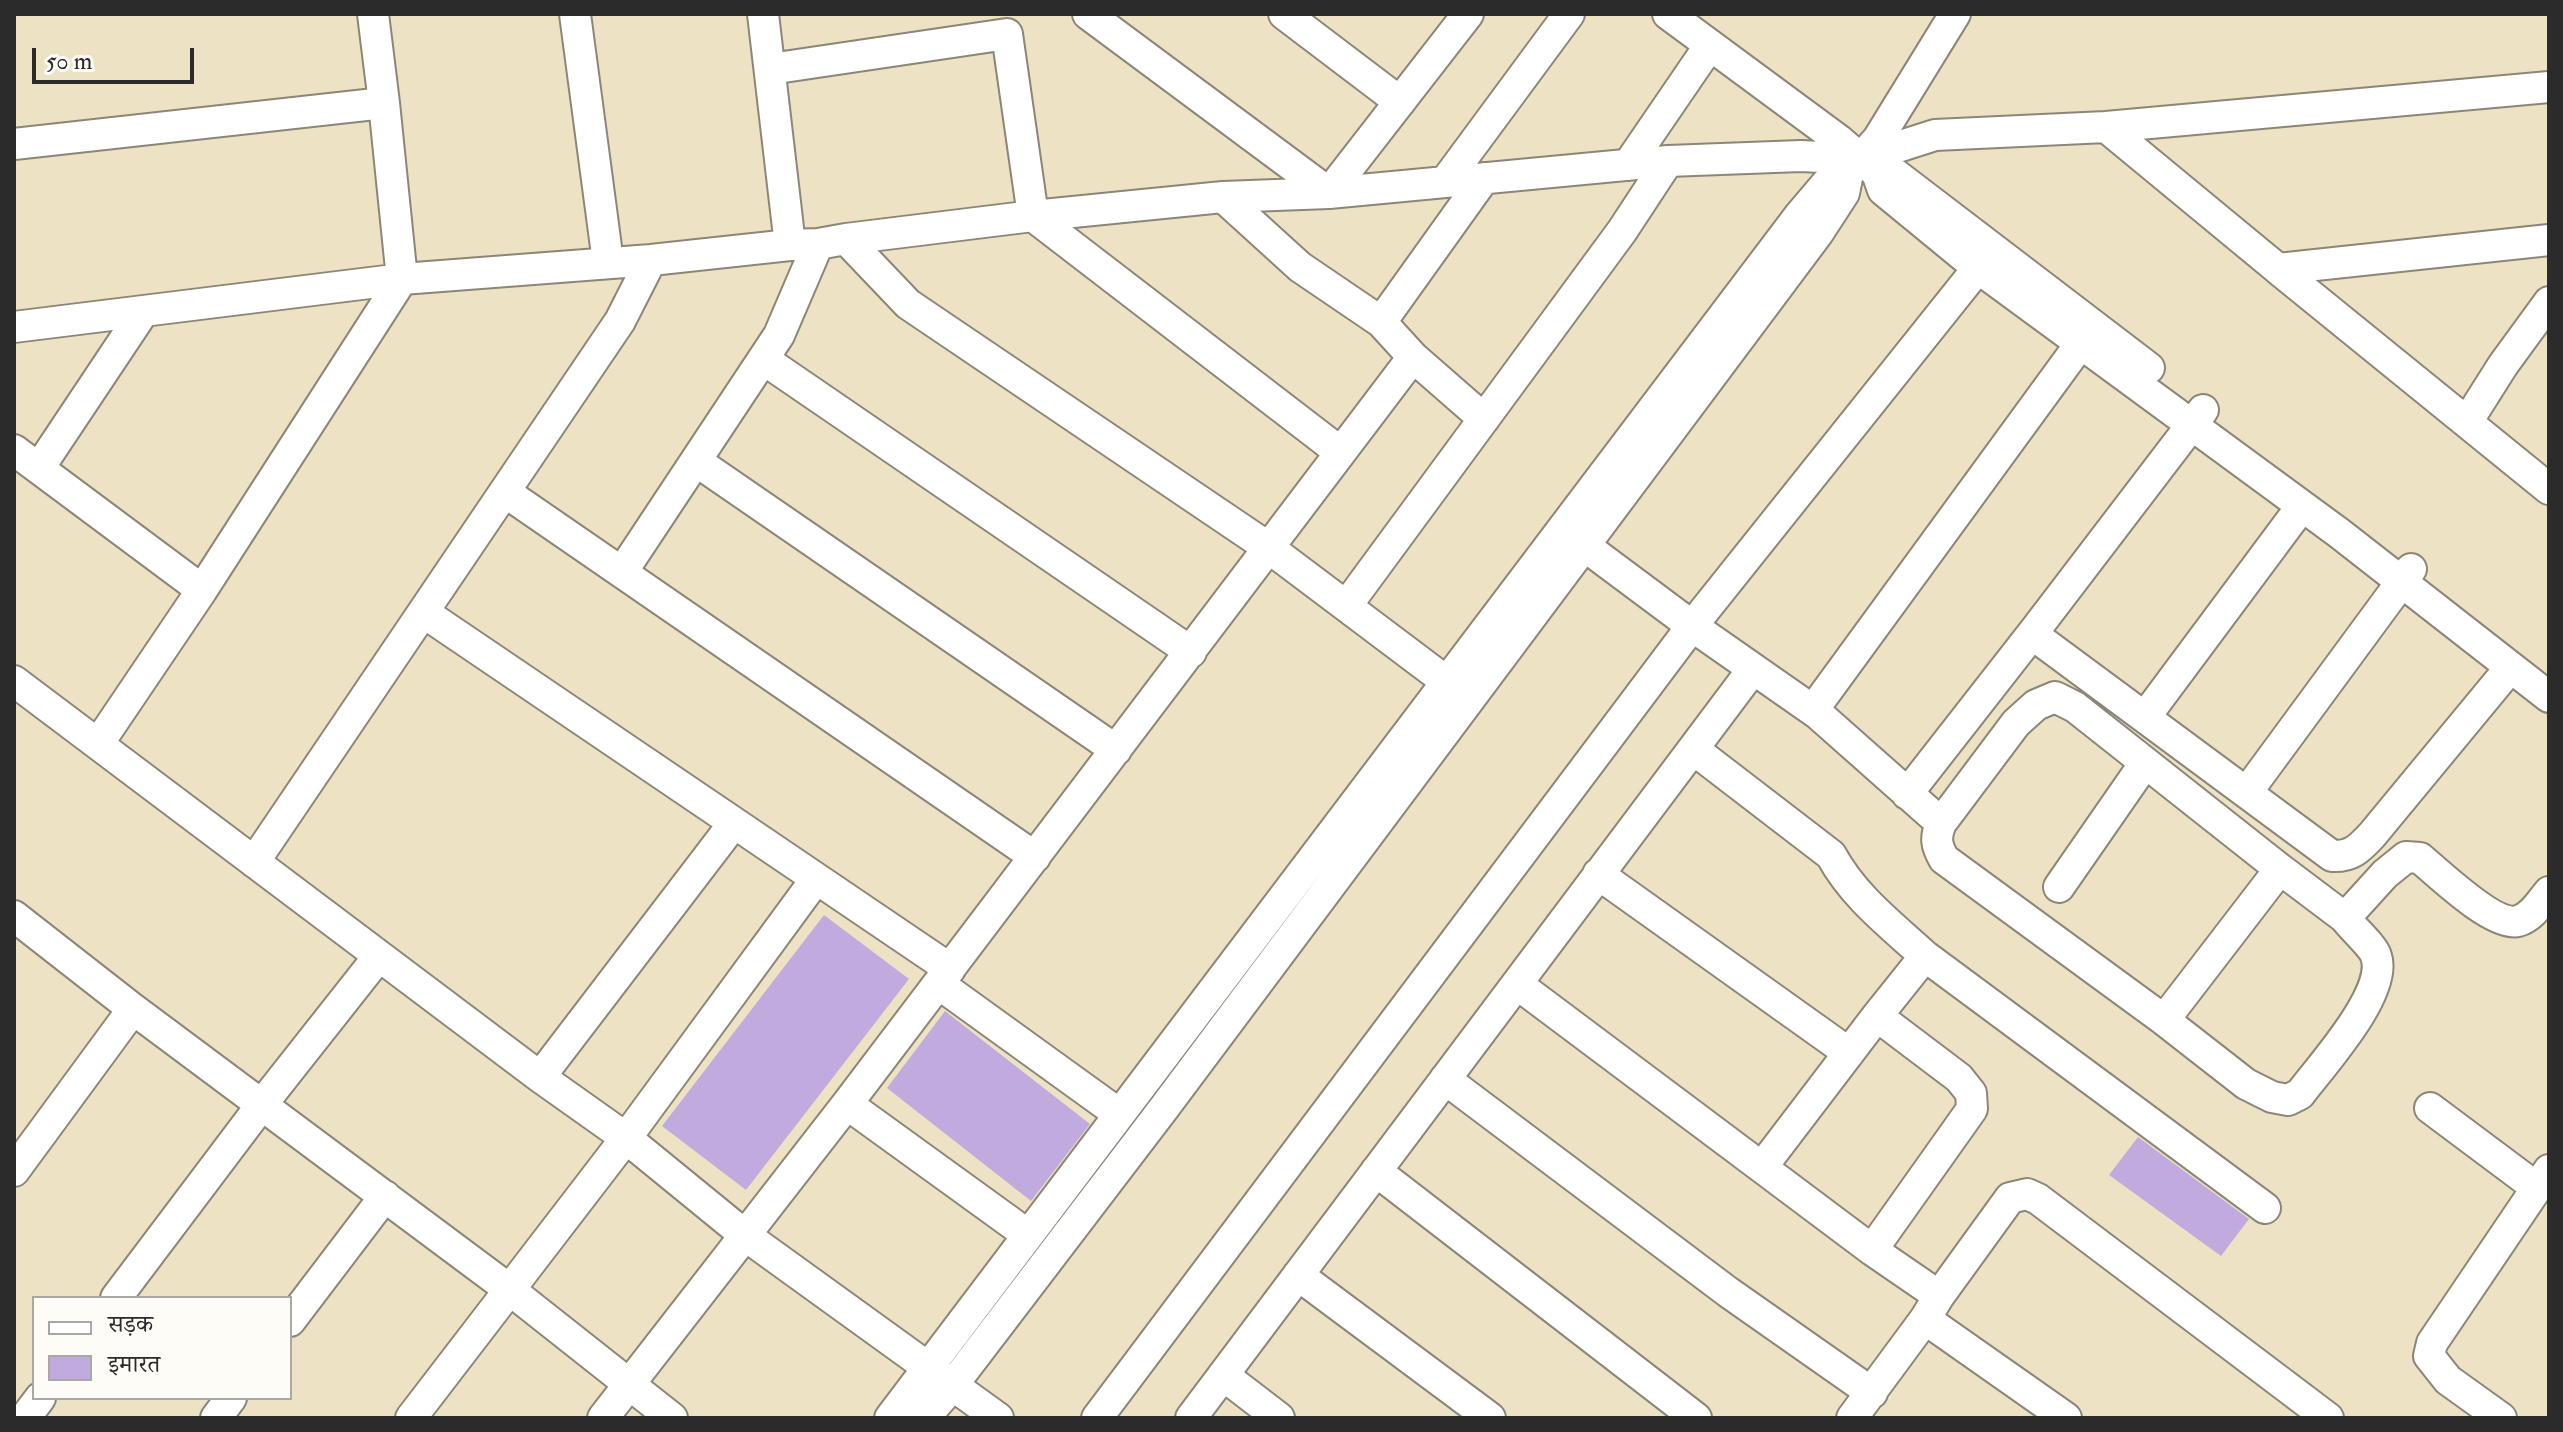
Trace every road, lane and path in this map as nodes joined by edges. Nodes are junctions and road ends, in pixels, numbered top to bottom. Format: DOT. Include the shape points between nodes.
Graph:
graph roads {
  1 [pos="373,14"];
  2 [pos="575,14"];
  3 [pos="763,14"];
  4 [pos="1088,14"];
  5 [pos="1284,14"];
  6 [pos="1468,14"];
  7 [pos="1569,14"];
  8 [pos="1668,14"];
  9 [pos="1947,17"];
  10 [pos="1007,24"];
  11 [pos="1710,45"];
  12 [pos="770,69"];
  13 [pos="2549,87"];
  14 [pos="1400,102"];
  15 [pos="384,103"];
  16 [pos="2106,127"];
  17 [pos="14,144"];
  18 [pos="1668,161"];
  19 [pos="1628,165"];
  20 [pos="1862,168"];
  21 [pos="1484,178"];
  22 [pos="1445,182"];
  23 [pos="1329,193"];
  24 [pos="1223,197"];
  25 [pos="1033,216"];
  26 [pos="2549,240"];
  27 [pos="818,243"];
  28 [pos="651,260"];
  29 [pos="608,262"];
  30 [pos="1978,268"];
  31 [pos="2278,269"];
  32 [pos="402,279"];
  33 [pos="2549,302"];
  34 [pos="143,312"];
  35 [pos="1381,322"];
  36 [pos="14,327"];
  37 [pos="2081,343"];
  38 [pos="1413,357"];
  39 [pos="763,359"];
  40 [pos="2197,417"];
  41 [pos="1484,419"];
  42 [pos="2467,422"];
  43 [pos="14,450"];
  44 [pos="1340,452"];
  45 [pos="696,461"];
  46 [pos="39,468"];
  47 [pos="2549,489"];
  48 [pos="505,492"];
  49 [pos="2302,506"];
  50 [pos="1574,538"];
  51 [pos="1269,548"];
  52 [pos="622,572"];
  53 [pos="2406,576"];
  54 [pos="202,590"];
  55 [pos="1347,605"];
  56 [pos="423,612"];
  57 [pos="1692,626"];
  58 [pos="2032,634"];
  59 [pos="1191,652"];
  60 [pos="2510,668"];
  61 [pos="1753,669"];
  62 [pos="2549,671"];
  63 [pos="1447,682"];
  64 [pos="16,686"];
  65 [pos="2549,697"];
  66 [pos="1813,710"];
  67 [pos="2145,717"];
  68 [pos="98,744"];
  69 [pos="1693,749"];
  70 [pos="1116,750"];
  71 [pos="2145,763"];
  72 [pos="2247,792"];
  73 [pos="1907,794"];
  74 [pos="734,823"];
  75 [pos="1941,823"];
  76 [pos="1035,857"];
  77 [pos="254,862"];
  78 [pos="2280,869"];
  79 [pos="1598,874"];
  80 [pos="816,879"];
  81 [pos="2059,887"];
  82 [pos="2549,892"];
  83 [pos="2345,918"];
  84 [pos="16,922"];
  85 [pos="379,956"];
  86 [pos="1925,956"];
  87 [pos="944,976"];
  88 [pos="1517,984"];
  89 [pos="133,1009"];
  90 [pos="1877,1016"];
  91 [pos="2164,1020"];
  92 [pos="1849,1053"];
  93 [pos="540,1077"];
  94 [pos="1445,1079"];
  95 [pos="263,1103"];
  96 [pos="847,1104"];
  97 [pos="2430,1108"];
  98 [pos="1119,1114"];
  99 [pos="626,1138"];
  100 [pos="1762,1167"];
  101 [pos="14,1171"];
  102 [pos="1376,1171"];
  103 [pos="2543,1179"];
  104 [pos="385,1196"];
  105 [pos="2265,1208"];
  106 [pos="1028,1235"];
  107 [pos="746,1236"];
  108 [pos="1872,1250"];
  109 [pos="1298,1275"];
  110 [pos="510,1290"];
  111 [pos="118,1296"];
  112 [pos="1932,1308"];
  113 [pos="292,1318"];
  114 [pos="1223,1375"];
  115 [pos="940,1377"];
  116 [pos="631,1384"];
  117 [pos="1872,1393"];
  118 [pos="38,1400"];
  119 [pos="230,1400"];
  120 [pos="2029,1408"];
  121 [pos="25,1418"];
  122 [pos="216,1418"];
  123 [pos="411,1418"];
  124 [pos="603,1418"];
  125 [pos="672,1418"];
  126 [pos="890,1418"];
  127 [pos="924,1418"];
  128 [pos="998,1418"];
  129 [pos="1097,1418"];
  130 [pos="1191,1418"];
  131 [pos="1279,1418"];
  132 [pos="1490,1418"];
  133 [pos="1696,1418"];
  134 [pos="1852,1418"];
  135 [pos="2066,1418"];
  136 [pos="2328,1418"];
  137 [pos="2501,1418"];
  1 -- 15 [label="street"];
  2 -- 29 [label="street"];
  3 -- 12 [label="street"];
  4 -- 23 [label="street"];
  5 -- 14 [label="street"];
  6 -- 14 [label="street"];
  7 -- 22 [label="street"];
  8 -- 11 [label="street"];
  9 -- 20 [label="street"];
  10 -- 12 [label="street"];
  10 -- 25 [label="street"];
  11 -- 19 [label="street"];
  11 -- 20 [label="street" via="1807,115"];
  12 -- 27 [label="street"];
  13 -- 16 [label="street"];
  14 -- 23 [label="street"];
  15 -- 17 [label="street"];
  15 -- 32 [label="street"];
  16 -- 20 [label="street" via="1935,135"];
  16 -- 31 [label="street"];
  18 -- 19 [label="street"];
  18 -- 20 [label="street" via="1801,156"];
  18 -- 41 [label="street"];
  19 -- 21 [label="street"];
  20 -- 30 [label="street"];
  20 -- 40 [label="street" via="1895,174"];
  20 -- 50 [label="street" via="1818,233"];
  21 -- 22 [label="street"];
  21 -- 35 [label="street"];
  22 -- 23 [label="street"];
  23 -- 24 [label="street"];
  24 -- 25 [label="street"];
  24 -- 35 [label="street" via="1300,267"];
  25 -- 27 [label="street"];
  25 -- 44 [label="street"];
  26 -- 31 [label="street"];
  27 -- 28 [label="street"];
  27 -- 39 [label="street" via="779,335"];
  27 -- 51 [label="street"];
  28 -- 29 [label="street"];
  28 -- 48 [label="street" via="620,321"];
  29 -- 32 [label="street"];
  30 -- 37 [label="street"];
  30 -- 57 [label="street"];
  31 -- 42 [label="street"];
  32 -- 34 [label="street"];
  32 -- 54 [label="street"];
  33 -- 42 [label="street"];
  34 -- 36 [label="street"];
  34 -- 46 [label="street"];
  35 -- 38 [label="street"];
  37 -- 40 [label="street"];
  37 -- 66 [label="street"];
  38 -- 41 [label="street"];
  38 -- 44 [label="street"];
  39 -- 45 [label="street"];
  39 -- 59 [label="street"];
  40 -- 49 [label="street"];
  40 -- 53 [label="street"];
  40 -- 58 [label="street"];
  41 -- 55 [label="street"];
  42 -- 47 [label="street"];
  43 -- 46 [label="street"];
  44 -- 51 [label="street"];
  45 -- 52 [label="street"];
  45 -- 70 [label="street"];
  46 -- 54 [label="street"];
  48 -- 52 [label="street"];
  48 -- 56 [label="street"];
  49 -- 53 [label="street"];
  49 -- 67 [label="street"];
  50 -- 57 [label="street"];
  50 -- 63 [label="street"];
  50 -- 115 [label="street" via="1164,1108"];
  51 -- 55 [label="street"];
  51 -- 59 [label="street"];
  52 -- 76 [label="street"];
  53 -- 60 [label="street"];
  53 -- 62 [label="street"];
  53 -- 72 [label="street"];
  54 -- 68 [label="street"];
  55 -- 63 [label="street"];
  56 -- 74 [label="street"];
  56 -- 77 [label="street"];
  57 -- 61 [label="street"];
  57 -- 129 [label="street"];
  58 -- 67 [label="street"];
  58 -- 73 [label="street"];
  59 -- 70 [label="street"];
  60 -- 65 [label="street"];
  60 -- 72 [label="street" via="2372,835 2345,857 2332,856"];
  61 -- 66 [label="street"];
  61 -- 69 [label="street"];
  63 -- 98 [label="street"];
  64 -- 68 [label="street"];
  66 -- 73 [label="street"];
  67 -- 72 [label="street"];
  68 -- 77 [label="street"];
  69 -- 79 [label="street"];
  69 -- 86 [label="street" via="1831,855 1856,894"];
  70 -- 76 [label="street"];
  71 -- 75 [label="street" via="2055,697 2016,723"];
  71 -- 78 [label="street"];
  71 -- 81 [label="street"];
  73 -- 75 [label="street"];
  74 -- 80 [label="street"];
  74 -- 93 [label="street"];
  75 -- 91 [label="street" via="1935,837 1944,859"];
  76 -- 87 [label="street"];
  77 -- 85 [label="street"];
  78 -- 83 [label="street"];
  78 -- 91 [label="street"];
  79 -- 88 [label="street"];
  79 -- 92 [label="street"];
  80 -- 87 [label="street"];
  80 -- 99 [label="street"];
  82 -- 83 [label="street" via="2529,917 2500,919 2420,858 2406,857"];
  83 -- 91 [label="street" via="2376,956 2377,978 2368,1002 2300,1094 2288,1100 2246,1084"];
  84 -- 89 [label="street"];
  85 -- 93 [label="street"];
  85 -- 95 [label="street"];
  86 -- 90 [label="street"];
  86 -- 105 [label="street"];
  87 -- 96 [label="street"];
  87 -- 98 [label="street"];
  88 -- 94 [label="street"];
  88 -- 100 [label="street"];
  89 -- 95 [label="street"];
  89 -- 101 [label="street"];
  90 -- 92 [label="street"];
  90 -- 108 [label="street" via="1959,1078 1971,1093 1972,1109"];
  92 -- 100 [label="street"];
  93 -- 99 [label="street"];
  94 -- 102 [label="street"];
  94 -- 117 [label="street"];
  95 -- 104 [label="street"];
  95 -- 111 [label="street"];
  96 -- 106 [label="street"];
  96 -- 107 [label="street"];
  97 -- 103 [label="street"];
  98 -- 106 [label="street"];
  99 -- 107 [label="street"];
  99 -- 110 [label="street"];
  100 -- 108 [label="street"];
  102 -- 109 [label="street"];
  102 -- 133 [label="street"];
  103 -- 137 [label="street" via="2432,1343 2429,1356 2448,1380"];
  104 -- 110 [label="street"];
  104 -- 113 [label="street"];
  106 -- 115 [label="street"];
  107 -- 115 [label="street"];
  107 -- 116 [label="street"];
  108 -- 112 [label="street"];
  109 -- 114 [label="street"];
  109 -- 132 [label="street"];
  110 -- 116 [label="street"];
  110 -- 123 [label="street"];
  112 -- 117 [label="street"];
  112 -- 120 [label="street"];
  112 -- 136 [label="street" via="2010,1198 2027,1194"];
  114 -- 130 [label="street"];
  114 -- 131 [label="street"];
  115 -- 126 [label="street"];
  115 -- 127 [label="street"];
  115 -- 128 [label="street"];
  116 -- 124 [label="street"];
  116 -- 125 [label="street"];
  117 -- 134 [label="street"];
  118 -- 121 [label="street"];
  119 -- 122 [label="street"];
  120 -- 135 [label="street"];
}
